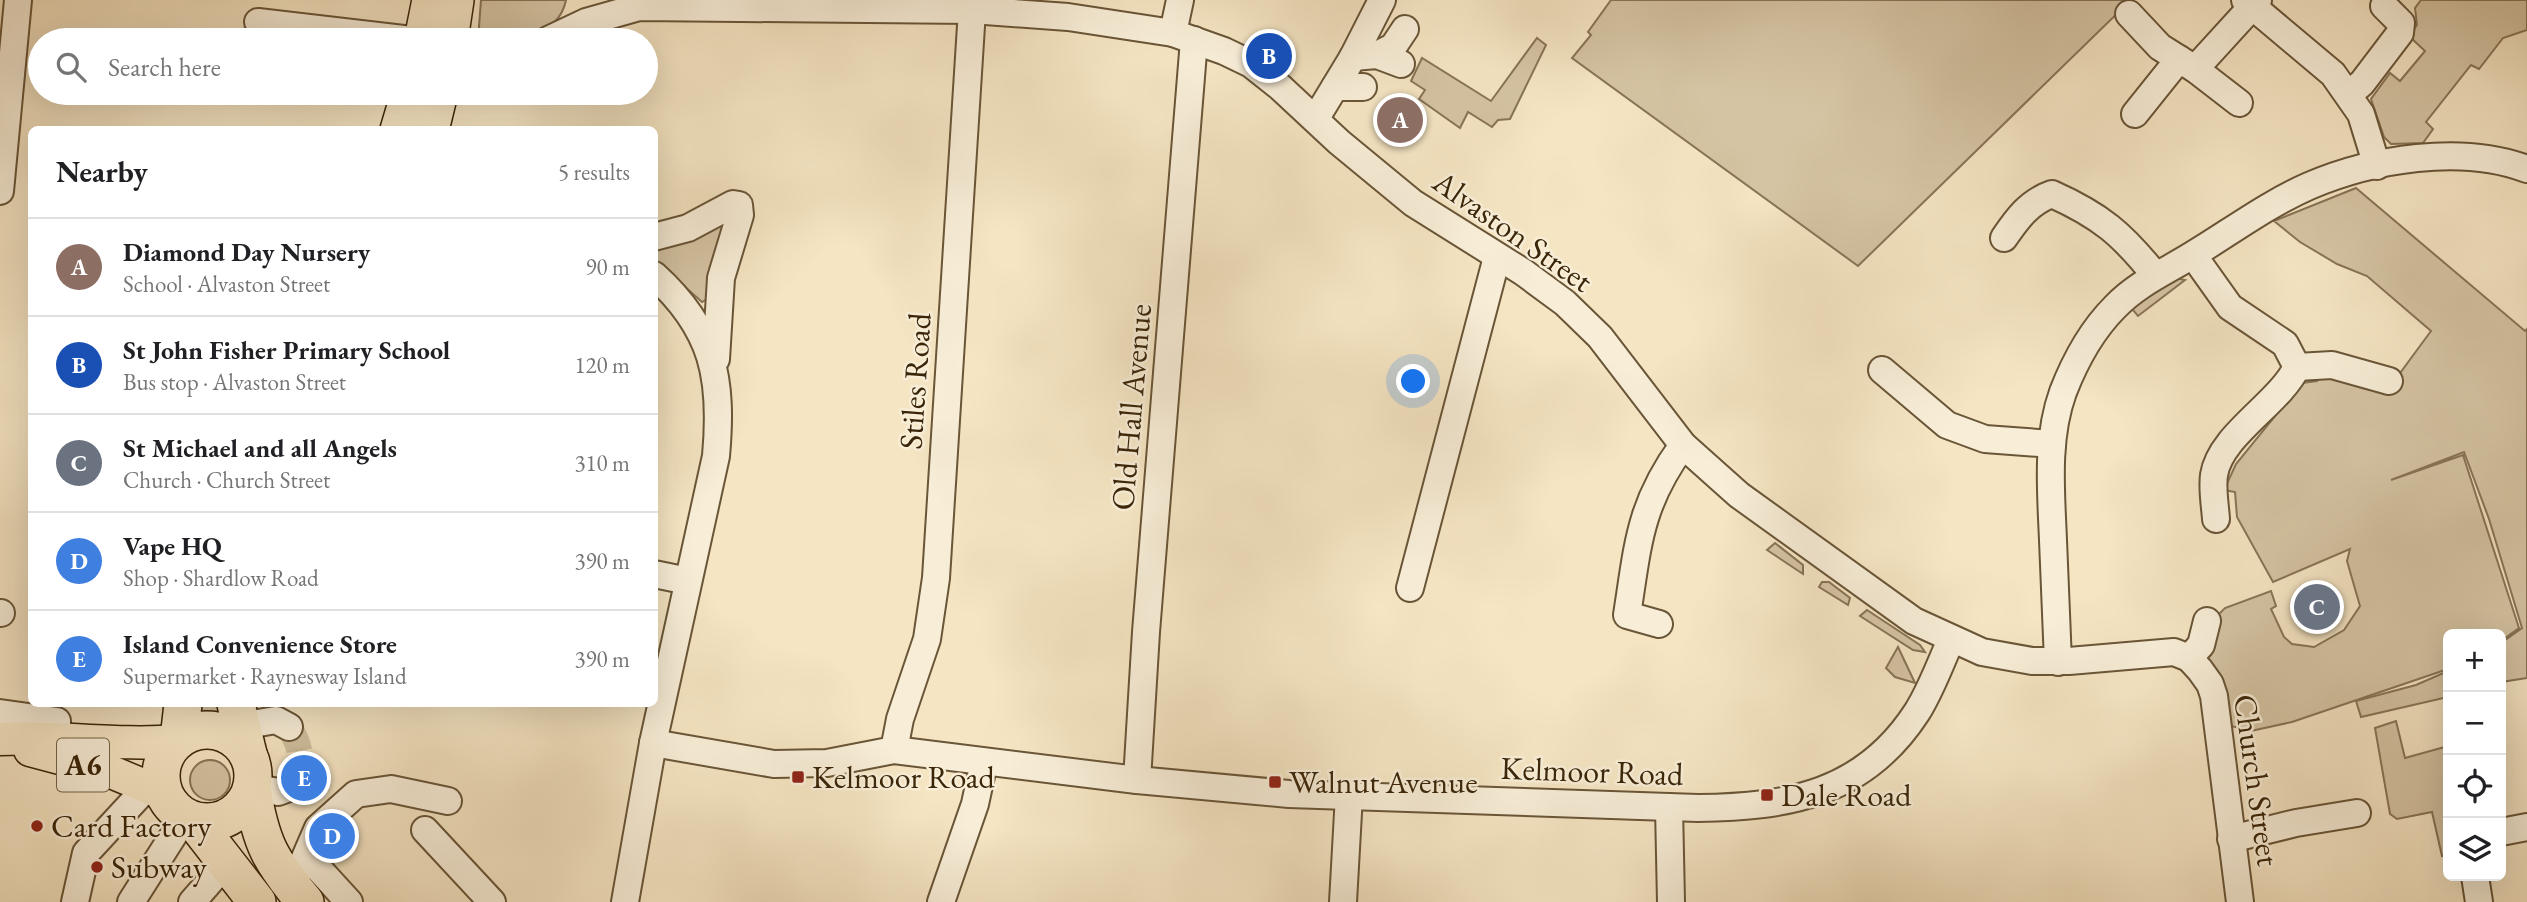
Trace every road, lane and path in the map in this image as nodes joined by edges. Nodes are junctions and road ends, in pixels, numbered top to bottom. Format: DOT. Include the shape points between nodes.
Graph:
graph roads {
  1 [pos="18,0"];
  2 [pos="1180,0"];
  3 [pos="1382,0"];
  4 [pos="2251,2"];
  5 [pos="2384,6"];
  6 [pos="972,10"];
  7 [pos="583,11"];
  8 [pos="2129,14"];
  9 [pos="258,22"];
  10 [pos="309,28"];
  11 [pos="562,28"];
  12 [pos="1405,29"];
  13 [pos="1183,36"];
  14 [pos="1373,54"];
  15 [pos="2187,64"];
  16 [pos="1335,87"];
  17 [pos="1363,87"];
  18 [pos="2349,94"];
  19 [pos="2239,103"];
  20 [pos="432,105"];
  21 [pos="2135,114"];
  22 [pos="1316,118"];
  23 [pos="404,126"];
  24 [pos="2523,162"];
  25 [pos="2377,166"];
  26 [pos="0,191"];
  27 [pos="658,236"];
  28 [pos="2004,238"];
  29 [pos="2193,255"];
  30 [pos="1497,257"];
  31 [pos="2155,275"];
  32 [pos="658,279"];
  33 [pos="2309,366"];
  34 [pos="715,368"];
  35 [pos="1882,370"];
  36 [pos="2389,380"];
  37 [pos="2052,444"];
  38 [pos="1683,445"];
  39 [pos="2216,519"];
  40 [pos="658,575"];
  41 [pos="688,581"];
  42 [pos="1410,588"];
  43 [pos="2207,621"];
  44 [pos="1659,624"];
  45 [pos="1951,640"];
  46 [pos="2058,662"];
  47 [pos="2195,664"];
  48 [pos="183,707"];
  49 [pos="0,713"];
  50 [pos="289,727"];
  51 [pos="57,738"];
  52 [pos="0,739"];
  53 [pos="178,740"];
  54 [pos="653,743"];
  55 [pos="894,750"];
  56 [pos="246,752"];
  57 [pos="984,762"];
  58 [pos="1137,780"];
  59 [pos="294,786"];
  60 [pos="1349,795"];
  61 [pos="448,801"];
  62 [pos="173,805"];
  63 [pos="1669,807"];
  64 [pos="2345,823"];
  65 [pos="2527,827"];
  66 [pos="425,831"];
  67 [pos="2506,831"];
  68 [pos="2231,839"];
  69 [pos="226,863"];
  70 [pos="2476,881"];
  71 [pos="299,885"];
  72 [pos="75,902"];
  73 [pos="131,902"];
  74 [pos="192,902"];
  75 [pos="257,902"];
  76 [pos="349,902"];
  77 [pos="492,902"];
  78 [pos="625,902"];
  79 [pos="941,902"];
  80 [pos="1343,902"];
  81 [pos="1671,902"];
  82 [pos="2240,902"];
  83 [pos="2479,902"];
  1 -- 26 [label="street"];
  2 -- 13 [label="street, Old Hall Avenue"];
  3 -- 14 [label="street"];
  4 -- 15 [label="street"];
  4 -- 18 [label="street" via="2333,74"];
  5 -- 18 [label="street" via="2401,23 2400,33"];
  6 -- 7 [label="street, Alvaston Street" via="668,6"];
  6 -- 13 [label="street, Alvaston Street" via="1068,17"];
  6 -- 55 [label="street, Stiles Road" via="936,578 927,639"];
  7 -- 11 [label="street, Alvaston Street"];
  8 -- 15 [label="street" via="2160,47"];
  9 -- 10 [label="street"];
  12 -- 14 [label="street" via="1393,47"];
  13 -- 22 [label="street, Alvaston Street" via="1251,64"];
  13 -- 58 [label="street, Old Hall Avenue"];
  14 -- 16 [label="street"];
  15 -- 19 [label="street"];
  15 -- 21 [label="street"];
  16 -- 17 [label="street"];
  16 -- 22 [label="street"];
  18 -- 25 [label="street" via="2361,114"];
  20 -- 23 [label="highway"];
  22 -- 30 [label="street, Alvaston Street" via="1413,202"];
  24 -- 25 [label="street" via="2432,158"];
  25 -- 29 [label="street" via="2309,186 2250,217"];
  27 -- 34 [label="street" via="688,228 733,204 742,210 721,278"];
  28 -- 31 [label="street" via="2021,213 2052,194 2121,234"];
  29 -- 31 [label="street"];
  29 -- 33 [label="street" via="2230,307"];
  30 -- 38 [label="street, Alvaston Street" via="1565,303 1600,337"];
  30 -- 42 [label="street"];
  31 -- 37 [label="street" via="2117,305 2081,352 2059,402"];
  32 -- 34 [label="street" via="692,316"];
  33 -- 36 [label="street"];
  33 -- 39 [label="street" via="2224,452 2214,473"];
  34 -- 41 [label="street" via="720,412 716,456"];
  35 -- 37 [label="street" via="1947,425 1985,439"];
  37 -- 46 [label="street"];
  38 -- 44 [label="street" via="1661,474 1643,517 1627,615"];
  38 -- 45 [label="street, Alvaston Street" via="1739,495 1880,598"];
  40 -- 41 [label="street"];
  41 -- 54 [label="street"];
  43 -- 47 [label="street"];
  45 -- 46 [label="street, Alvaston Street" via="2001,657"];
  45 -- 63 [label="street, Kelmoor Road" via="1927,695 1906,728 1883,754 1851,777 1817,793 1771,804"];
  46 -- 47 [label="street, Alvaston Street" via="2165,651"];
  47 -- 68 [label="street, Church Street" via="2214,696"];
  48 -- 53 [label="highway"];
  49 -- 51 [label="street" via="57,721"];
  50 -- 56 [label="street" via="276,720"];
  51 -- 52 [label="main road, A6"];
  51 -- 53 [label="main road, A6" via="141,743"];
  52 -- 62 [label="main road, A6" via="110,771"];
  53 -- 56 [label="highway" via="193,732 217,731 232,737"];
  53 -- 62 [label="highway" via="164,760 161,783"];
  54 -- 55 [label="street, Kelmoor Road" via="801,765"];
  54 -- 78 [label="street"];
  55 -- 57 [label="street, Kelmoor Road"];
  56 -- 59 [label="street" via="278,792"];
  56 -- 62 [label="highway" via="247,800 229,817 206,822"];
  56 -- 71 [label="highway" via="262,840 277,869"];
  57 -- 58 [label="street, Kelmoor Road"];
  57 -- 79 [label="street" via="975,804"];
  58 -- 60 [label="street, Kelmoor Road"];
  60 -- 63 [label="street, Kelmoor Road"];
  60 -- 80 [label="street"];
  61 -- 71 [label="street" via="391,789 356,794 318,828"];
  62 -- 69 [label="highway"];
  62 -- 72 [label="street" via="86,853"];
  62 -- 73 [label="street" via="159,857"];
  63 -- 81 [label="street"];
  64 -- 68 [label="street" via="2296,823"];
  65 -- 67 [label="street"];
  66 -- 77 [label="street"];
  68 -- 82 [label="street, Church Street"];
  69 -- 74 [label="street"];
  69 -- 75 [label="highway"];
  70 -- 83 [label="street"];
  71 -- 76 [label="street" via="308,864 317,867"];
}
